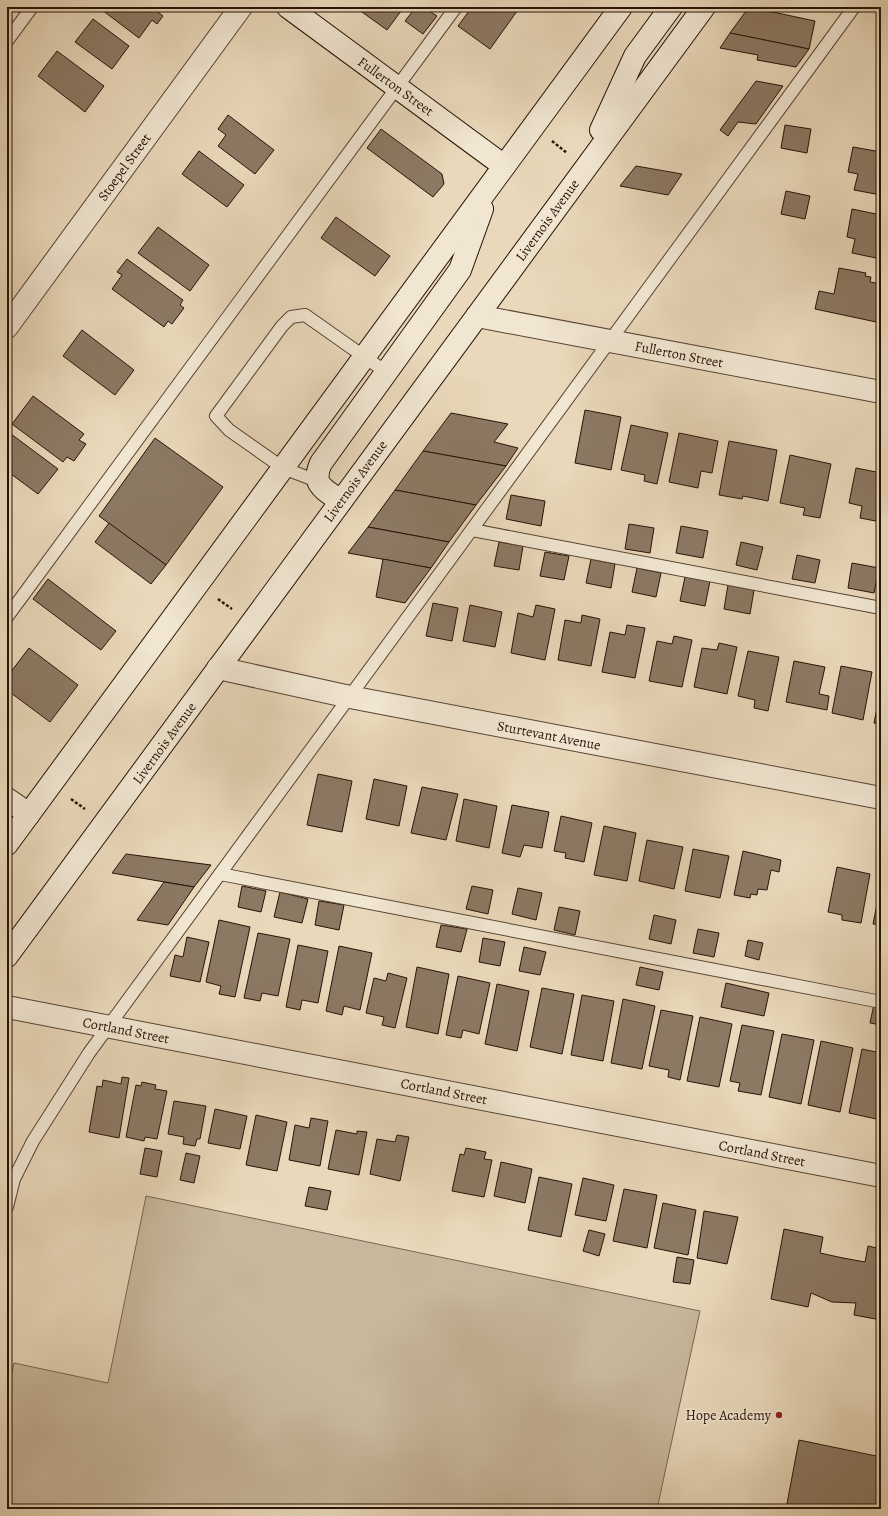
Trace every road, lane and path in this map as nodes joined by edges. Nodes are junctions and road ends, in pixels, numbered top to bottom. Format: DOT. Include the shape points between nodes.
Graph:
graph roads {
  1 [pos="32,7"];
  2 [pos="241,7"];
  3 [pos="288,7"];
  4 [pos="456,7"];
  5 [pos="621,7"];
  6 [pos="671,7"];
  7 [pos="704,7"];
  8 [pos="854,7"];
  9 [pos="7,41"];
  10 [pos="397,87"];
  11 [pos="547,138"];
  12 [pos="567,153"];
  13 [pos="504,166"];
  14 [pos="584,169"];
  15 [pos="490,185"];
  16 [pos="477,316"];
  17 [pos="7,327"];
  18 [pos="610,341"];
  19 [pos="365,357"];
  20 [pos="386,372"];
  21 [pos="881,392"];
  22 [pos="283,468"];
  23 [pos="317,481"];
  24 [pos="340,501"];
  25 [pos="472,530"];
  26 [pos="217,598"];
  27 [pos="881,608"];
  28 [pos="232,609"];
  29 [pos="7,617"];
  30 [pos="218,668"];
  31 [pos="350,697"];
  32 [pos="881,798"];
  33 [pos="7,799"];
  34 [pos="70,799"];
  35 [pos="85,809"];
  36 [pos="29,814"];
  37 [pos="7,844"];
  38 [pos="220,874"];
  39 [pos="7,956"];
  40 [pos="881,1002"];
  41 [pos="7,1007"];
  42 [pos="109,1026"];
  43 [pos="881,1176"];
  44 [pos="7,1207"];
  1 -- 9 [label="lane"];
  2 -- 17 [label="main road, Stoepel Street"];
  3 -- 10 [label="main road, Fullerton Street"];
  4 -- 10 [label="lane"];
  5 -- 13 [label="main road"];
  6 -- 14 [label="main road" via="634,56"];
  7 -- 14 [label="main road, Livernois Avenue"];
  8 -- 18 [label="lane"];
  10 -- 13 [label="main road, Fullerton Street"];
  10 -- 29 [label="lane"];
  11 -- 12 [label="path"];
  13 -- 15 [label="main road"];
  14 -- 16 [label="main road, Livernois Avenue"];
  15 -- 19 [label="main road"];
  15 -- 20 [label="main road" via="460,270"];
  16 -- 18 [label="main road, Fullerton Street"];
  16 -- 24 [label="main road, Livernois Avenue"];
  18 -- 21 [label="main road, Fullerton Street"];
  18 -- 25 [label="lane"];
  19 -- 20 [label="lane"];
  19 -- 22 [label="main road"];
  19 -- 22 [label="lane" via="305,315 290,317 282,326 216,416 229,430"];
  20 -- 23 [label="main road" via="327,453 318,469"];
  22 -- 23 [label="lane"];
  22 -- 36 [label="main road"];
  23 -- 24 [label="main road"];
  24 -- 30 [label="main road, Livernois Avenue"];
  25 -- 27 [label="lane"];
  25 -- 31 [label="lane"];
  26 -- 28 [label="path"];
  30 -- 31 [label="main road, Sturtevant Avenue"];
  30 -- 39 [label="main road, Livernois Avenue"];
  31 -- 32 [label="main road, Sturtevant Avenue"];
  31 -- 38 [label="lane"];
  33 -- 36 [label="main road"];
  34 -- 35 [label="path"];
  36 -- 37 [label="main road"];
  38 -- 40 [label="lane"];
  38 -- 42 [label="lane"];
  41 -- 42 [label="main road, Cortland Street"];
  42 -- 43 [label="main road, Cortland Street"];
  42 -- 44 [label="lane" via="33,1141 14,1179"];
}
